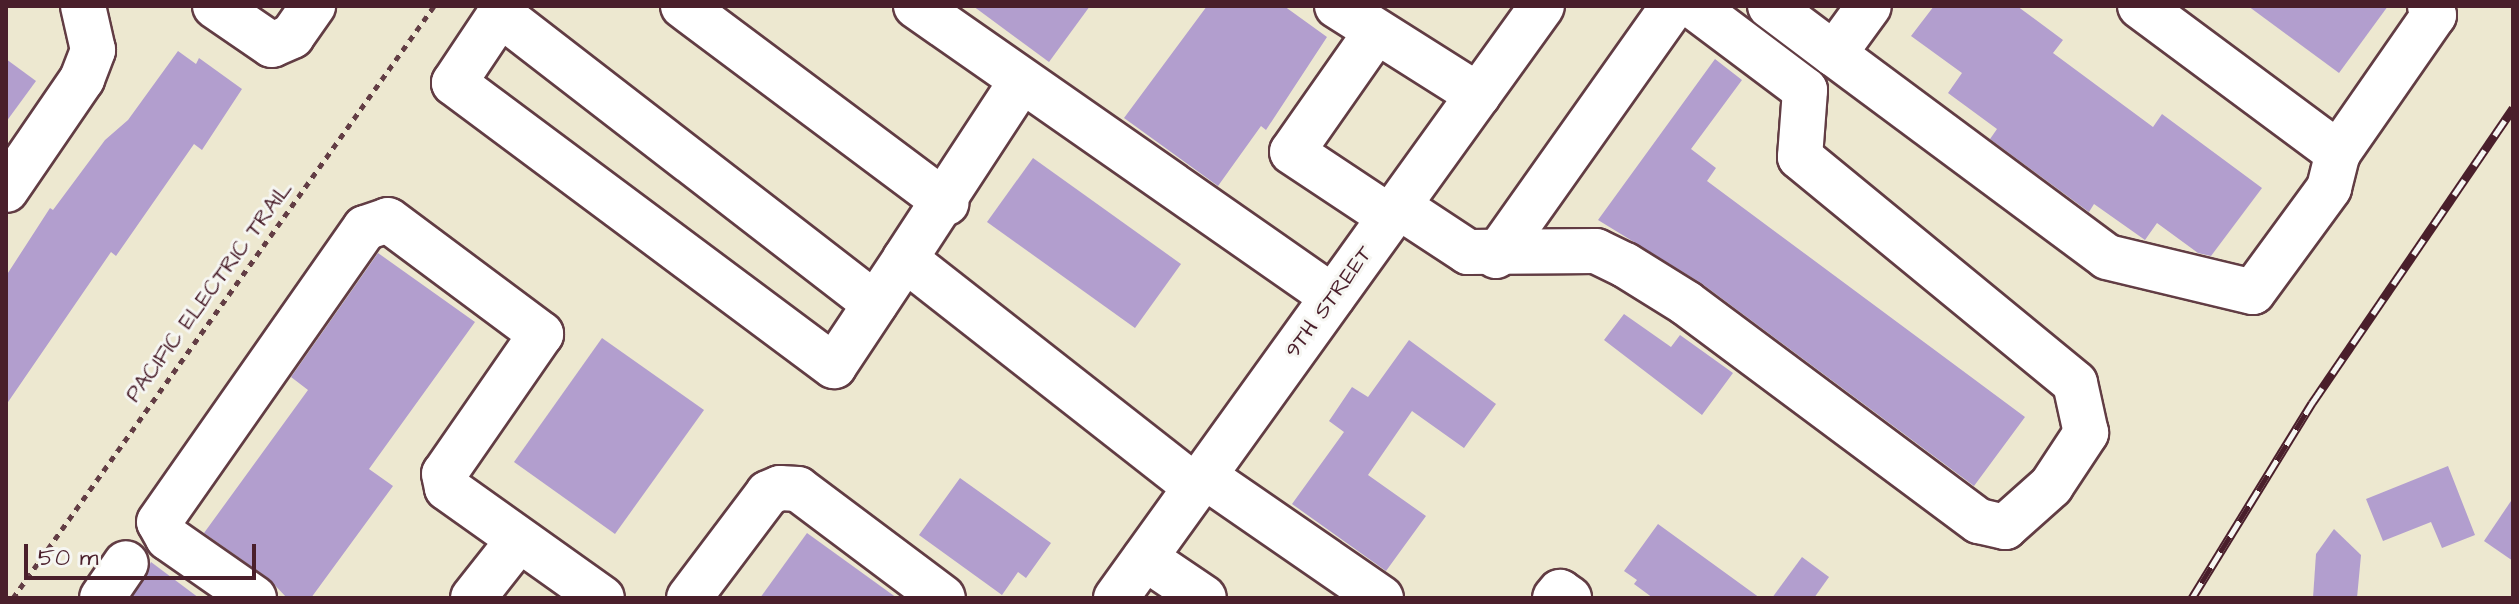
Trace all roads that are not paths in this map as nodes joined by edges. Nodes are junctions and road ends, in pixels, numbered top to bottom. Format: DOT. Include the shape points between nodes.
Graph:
graph roads {
  1 [pos="83,6"];
  2 [pos="215,6"];
  3 [pos="313,6"];
  4 [pos="683,6"];
  5 [pos="916,6"];
  6 [pos="1337,6"];
  7 [pos="1542,6"];
  8 [pos="1673,6"];
  9 [pos="1693,6"];
  10 [pos="1770,6"];
  11 [pos="1869,6"];
  12 [pos="2140,6"];
  13 [pos="2430,6"];
  14 [pos="502,10"];
  15 [pos="1376,32"];
  16 [pos="1834,54"];
  17 [pos="1020,83"];
  18 [pos="1478,95"];
  19 [pos="2338,153"];
  20 [pos="6,190"];
  21 [pos="946,203"];
  22 [pos="1394,212"];
  23 [pos="1496,256"];
  24 [pos="905,259"];
  25 [pos="1333,297"];
  26 [pos="875,304"];
  27 [pos="1200,482"];
  28 [pos="518,541"];
  29 [pos="1145,558"];
  30 [pos="126,563"];
  31 [pos="102,598"];
  32 [pos="254,598"];
  33 [pos="473,598"];
  34 [pos="602,598"];
  35 [pos="689,598"];
  36 [pos="943,598"];
  37 [pos="1116,598"];
  38 [pos="1204,598"];
  39 [pos="1381,598"];
  40 [pos="1555,598"];
  41 [pos="1569,598"];
  1 -- 20 [label="street" via="93,50 82,79"];
  2 -- 3 [label="street" via="272,45 292,36"];
  4 -- 21 [label="street"];
  5 -- 17 [label="street"];
  6 -- 15 [label="street"];
  7 -- 18 [label="street, 9TH STREET"];
  8 -- 23 [label="street"];
  9 -- 23 [label="street" via="1805,90 1800,157 2075,383 2086,433 2051,486 2005,527 1979,521 1686,303 1625,265 1596,251"];
  10 -- 16 [label="street"];
  11 -- 16 [label="street"];
  12 -- 19 [label="street"];
  13 -- 19 [label="street" via="2434,15"];
  14 -- 26 [label="street"];
  14 -- 26 [label="street" via="454,83 834,366"];
  15 -- 18 [label="street"];
  15 -- 22 [label="street" via="1292,152"];
  16 -- 19 [label="street" via="2107,257 2253,292 2329,188"];
  17 -- 21 [label="street"];
  17 -- 25 [label="street" via="1105,135"];
  18 -- 22 [label="street, 9TH STREET"];
  21 -- 24 [label="street"];
  22 -- 23 [label="street" via="1468,252"];
  22 -- 25 [label="street, 9TH STREET"];
  24 -- 26 [label="street"];
  24 -- 27 [label="street" via="1076,398"];
  25 -- 27 [label="street, 9TH STREET"];
  27 -- 29 [label="street, 9TH STREET"];
  27 -- 39 [label="street"];
  28 -- 32 [label="street" via="447,488 444,474 541,334 392,223 381,221 365,228 159,522 168,538"];
  28 -- 33 [label="street"];
  28 -- 34 [label="street"];
  29 -- 37 [label="street, 9TH STREET"];
  29 -- 38 [label="street"];
  30 -- 31 [label="street"];
  35 -- 36 [label="street" via="768,493 780,488 798,489"];
  40 -- 41 [label="street" via="1560,592"];
}
